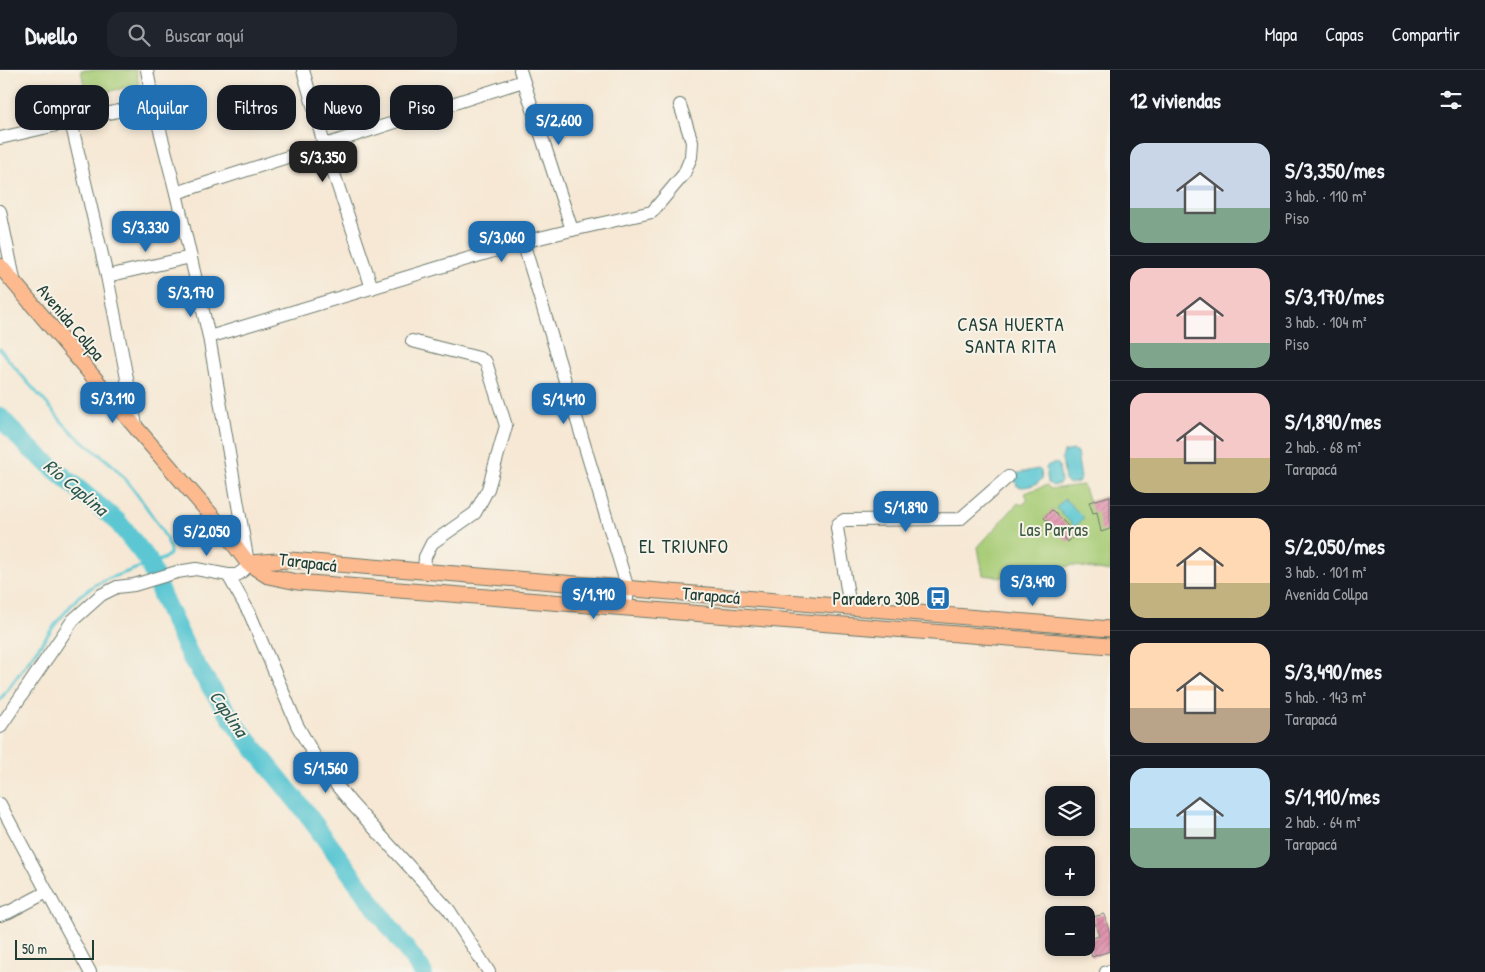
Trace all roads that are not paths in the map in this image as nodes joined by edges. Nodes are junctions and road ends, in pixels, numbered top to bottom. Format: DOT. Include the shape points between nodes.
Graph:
graph roads {
  1 [pos="147,70"];
  2 [pos="303,70"];
  3 [pos="522,75"];
  4 [pos="150,85"];
  5 [pos="680,105"];
  6 [pos="36,130"];
  7 [pos="74,130"];
  8 [pos="160,130"];
  9 [pos="0,138"];
  10 [pos="324,144"];
  11 [pos="176,193"];
  12 [pos="0,211"];
  13 [pos="572,230"];
  14 [pos="523,242"];
  15 [pos="190,257"];
  16 [pos="0,266"];
  17 [pos="107,276"];
  18 [pos="16,284"];
  19 [pos="372,288"];
  20 [pos="209,337"];
  21 [pos="412,341"];
  22 [pos="138,430"];
  23 [pos="1008,477"];
  24 [pos="248,563"];
  25 [pos="424,572"];
  26 [pos="228,575"];
  27 [pos="628,589"];
  28 [pos="422,591"];
  29 [pos="738,598"];
  30 [pos="831,606"];
  31 [pos="626,607"];
  32 [pos="850,608"];
  33 [pos="737,616"];
  34 [pos="954,616"];
  35 [pos="830,623"];
  36 [pos="1110,629"];
  37 [pos="953,633"];
  38 [pos="1110,646"];
  39 [pos="0,727"];
  40 [pos="0,804"];
  41 [pos="47,892"];
  42 [pos="0,915"];
  43 [pos="1110,971"];
  44 [pos="90,972"];
  45 [pos="489,972"];
  46 [pos="1106,972"];
  1 -- 4 [label="street"];
  2 -- 10 [label="street"];
  3 -- 10 [label="street"];
  3 -- 13 [label="street"];
  5 -- 13 [label="street" via="692,142 691,157 684,174 652,212"];
  6 -- 9 [label="street"];
  7 -- 17 [label="street"];
  8 -- 11 [label="street"];
  10 -- 11 [label="street"];
  10 -- 19 [label="street"];
  11 -- 15 [label="street"];
  12 -- 18 [label="street"];
  13 -- 14 [label="street"];
  14 -- 19 [label="street"];
  14 -- 27 [label="street"];
  15 -- 17 [label="street"];
  15 -- 20 [label="street"];
  16 -- 18 [label="main road, Avenida Collpa"];
  17 -- 22 [label="street"];
  18 -- 22 [label="main road, Avenida Collpa"];
  19 -- 20 [label="street"];
  20 -- 24 [label="street"];
  21 -- 25 [label="street" via="486,362 506,426 488,489 475,513 432,542 425,558"];
  22 -- 24 [label="main road, Avenida Collpa"];
  23 -- 32 [label="street" via="960,519 844,520 838,524"];
  24 -- 25 [label="main road, Tarapacá" via="290,560"];
  24 -- 26 [label="street" via="237,575"];
  24 -- 28 [label="main road, Tarapacá" via="268,576 297,582"];
  25 -- 27 [label="main road, Tarapacá"];
  25 -- 28 [label="main road"];
  26 -- 39 [label="street" via="196,569 101,594 73,620"];
  26 -- 45 [label="street" via="250,614 297,725 320,764 352,804 450,910"];
  27 -- 29 [label="main road, Tarapacá"];
  27 -- 31 [label="street"];
  28 -- 31 [label="main road, Tarapacá"];
  29 -- 30 [label="main road, Tarapacá"];
  29 -- 33 [label="main road"];
  30 -- 32 [label="main road, Tarapacá"];
  30 -- 35 [label="main road"];
  31 -- 33 [label="main road, Tarapacá"];
  32 -- 34 [label="main road, Tarapacá"];
  33 -- 35 [label="main road, Tarapacá"];
  34 -- 36 [label="main road, Tarapacá"];
  34 -- 37 [label="main road"];
  35 -- 37 [label="main road, Tarapacá"];
  37 -- 38 [label="main road, Tarapacá"];
  40 -- 41 [label="street"];
  41 -- 42 [label="street"];
  41 -- 44 [label="street"];
  43 -- 46 [label="street"];
}
